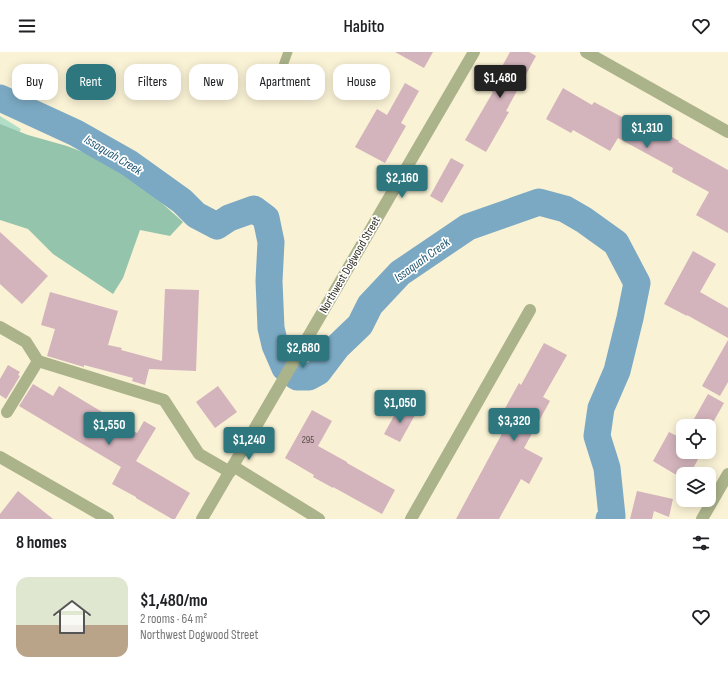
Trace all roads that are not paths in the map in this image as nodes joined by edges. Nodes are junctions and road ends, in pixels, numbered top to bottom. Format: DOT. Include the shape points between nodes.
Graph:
graph roads {
  1 [pos="288,52"];
  2 [pos="474,52"];
  3 [pos="586,52"];
  4 [pos="284,64"];
  5 [pos="728,132"];
  6 [pos="530,310"];
  7 [pos="1,330"];
  8 [pos="38,362"];
  9 [pos="7,412"];
  10 [pos="0,457"];
  11 [pos="231,469"];
  12 [pos="728,474"];
  13 [pos="108,519"];
  14 [pos="202,519"];
  15 [pos="319,519"];
  16 [pos="411,519"];
  17 [pos="702,519"];
  1 -- 4 [label="lane"];
  2 -- 11 [label="street, Northwest Dogwood Street"];
  3 -- 5 [label="street"];
  6 -- 16 [label="street"];
  7 -- 8 [label="street" via="26,342"];
  8 -- 9 [label="street"];
  8 -- 11 [label="street" via="164,400 198,454"];
  10 -- 13 [label="street"];
  11 -- 14 [label="street, Northwest Dogwood Street"];
  11 -- 15 [label="street"];
  12 -- 17 [label="street"];
}
